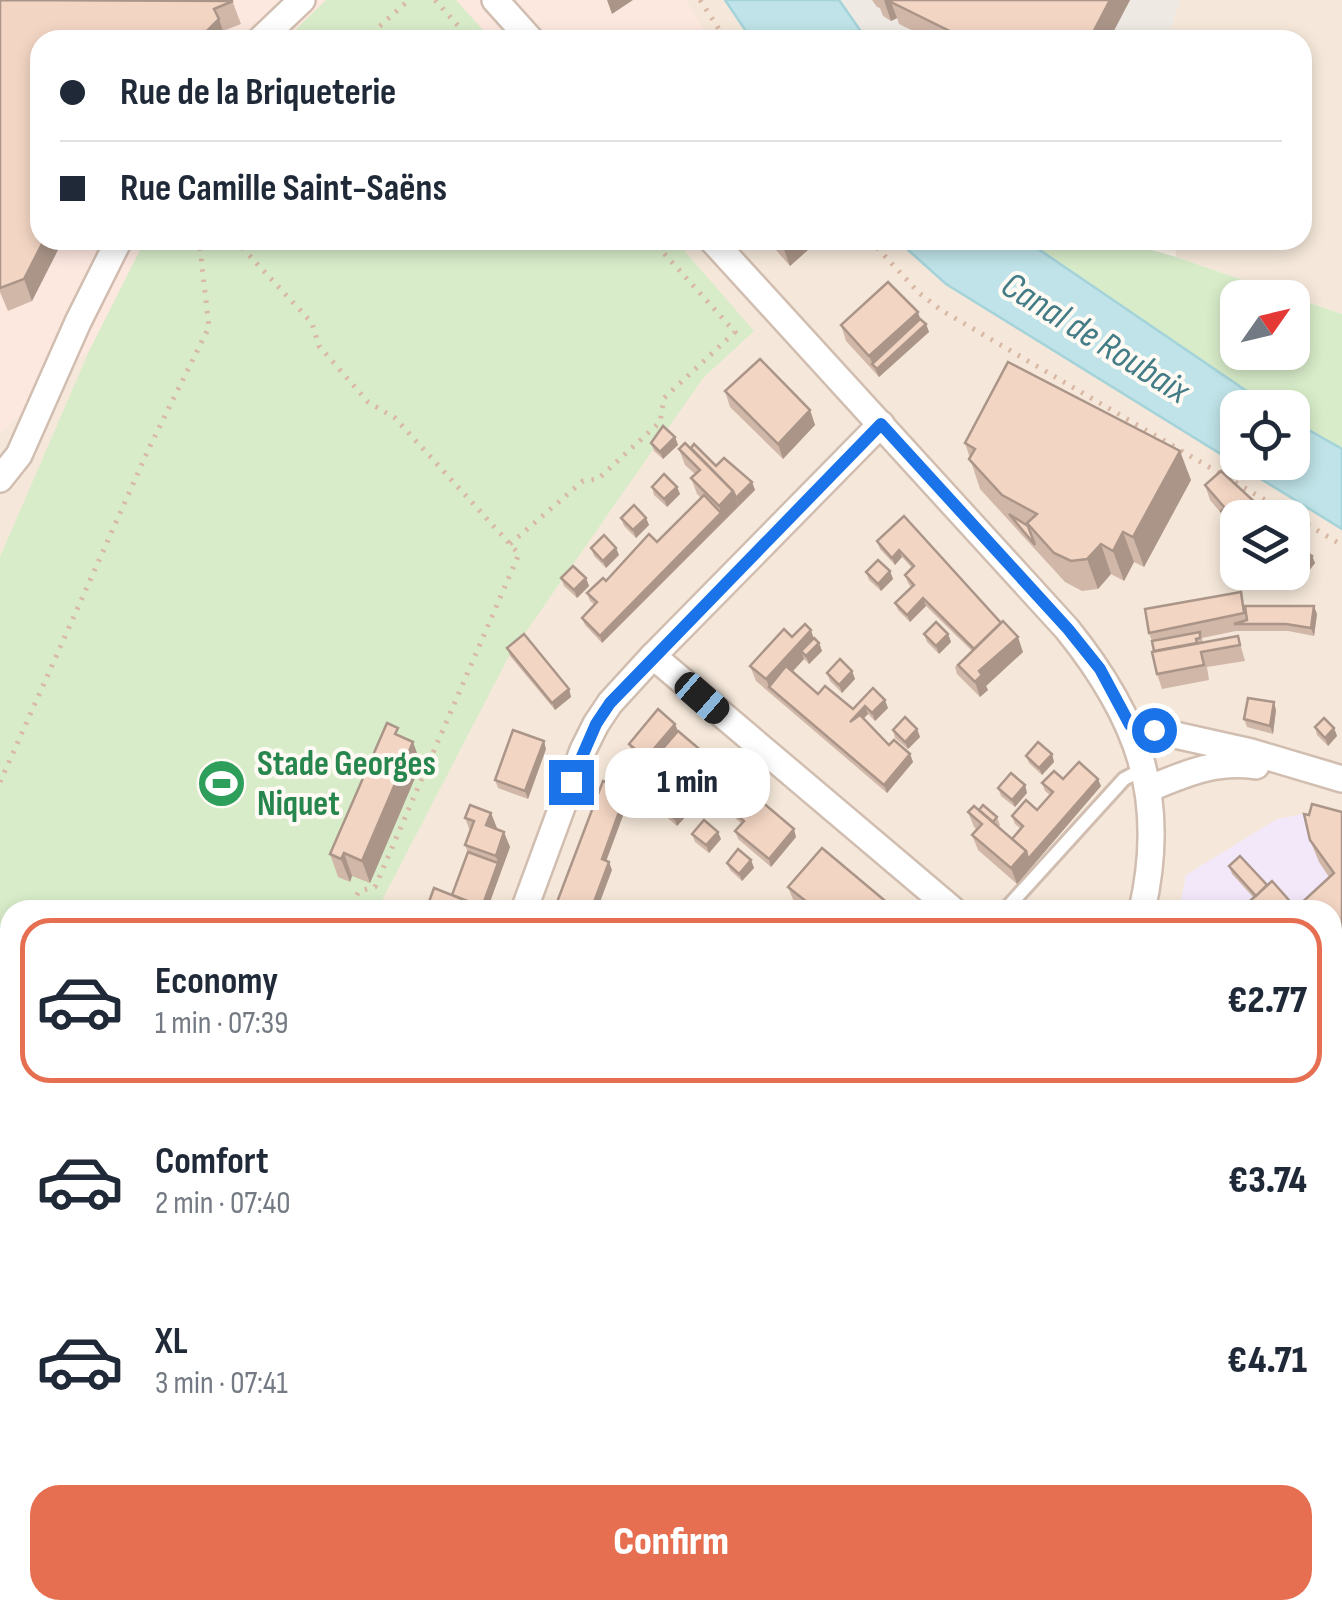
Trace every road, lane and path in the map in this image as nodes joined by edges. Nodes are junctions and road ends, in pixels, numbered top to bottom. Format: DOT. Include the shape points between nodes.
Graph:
graph roads {
  1 [pos="302,0"];
  2 [pos="409,0"];
  3 [pos="435,0"];
  4 [pos="496,0"];
  5 [pos="700,0"];
  6 [pos="270,30"];
  7 [pos="375,30"];
  8 [pos="462,30"];
  9 [pos="523,30"];
  10 [pos="720,30"];
  11 [pos="114,250"];
  12 [pos="200,250"];
  13 [pos="244,250"];
  14 [pos="661,250"];
  15 [pos="721,250"];
  16 [pos="879,250"];
  17 [pos="881,424"];
  18 [pos="0,479"];
  19 [pos="510,544"];
  20 [pos="1342,546"];
  21 [pos="653,656"];
  22 [pos="1130,725"];
  23 [pos="1301,769"];
  24 [pos="1145,779"];
  25 [pos="1342,779"];
  26 [pos="0,782"];
  27 [pos="355,900"];
  28 [pos="528,900"];
  29 [pos="941,900"];
  30 [pos="1014,900"];
  31 [pos="1144,900"];
  1 -- 6 [label="street"];
  2 -- 7 [label="path"];
  3 -- 8 [label="path"];
  4 -- 9 [label="street"];
  5 -- 10 [label="path"];
  11 -- 18 [label="street" via="19,456"];
  12 -- 26 [label="path" via="208,327"];
  13 -- 19 [label="path" via="312,323 319,346 368,402 395,418"];
  14 -- 19 [label="path" via="735,332 664,398 660,422 598,479 583,481"];
  15 -- 17 [label="street"];
  16 -- 20 [label="path" via="941,310"];
  17 -- 21 [label="street"];
  17 -- 22 [label="street" via="1068,629 1100,669"];
  19 -- 27 [label="path" via="519,554 383,869 375,887 359,891"];
  21 -- 28 [label="street" via="596,724"];
  21 -- 29 [label="street"];
  22 -- 23 [label="street"];
  22 -- 24 [label="street"];
  23 -- 24 [label="street" via="1230,762"];
  23 -- 25 [label="street"];
  24 -- 30 [label="lane" via="1124,779"];
  24 -- 31 [label="street" via="1152,850"];
}
